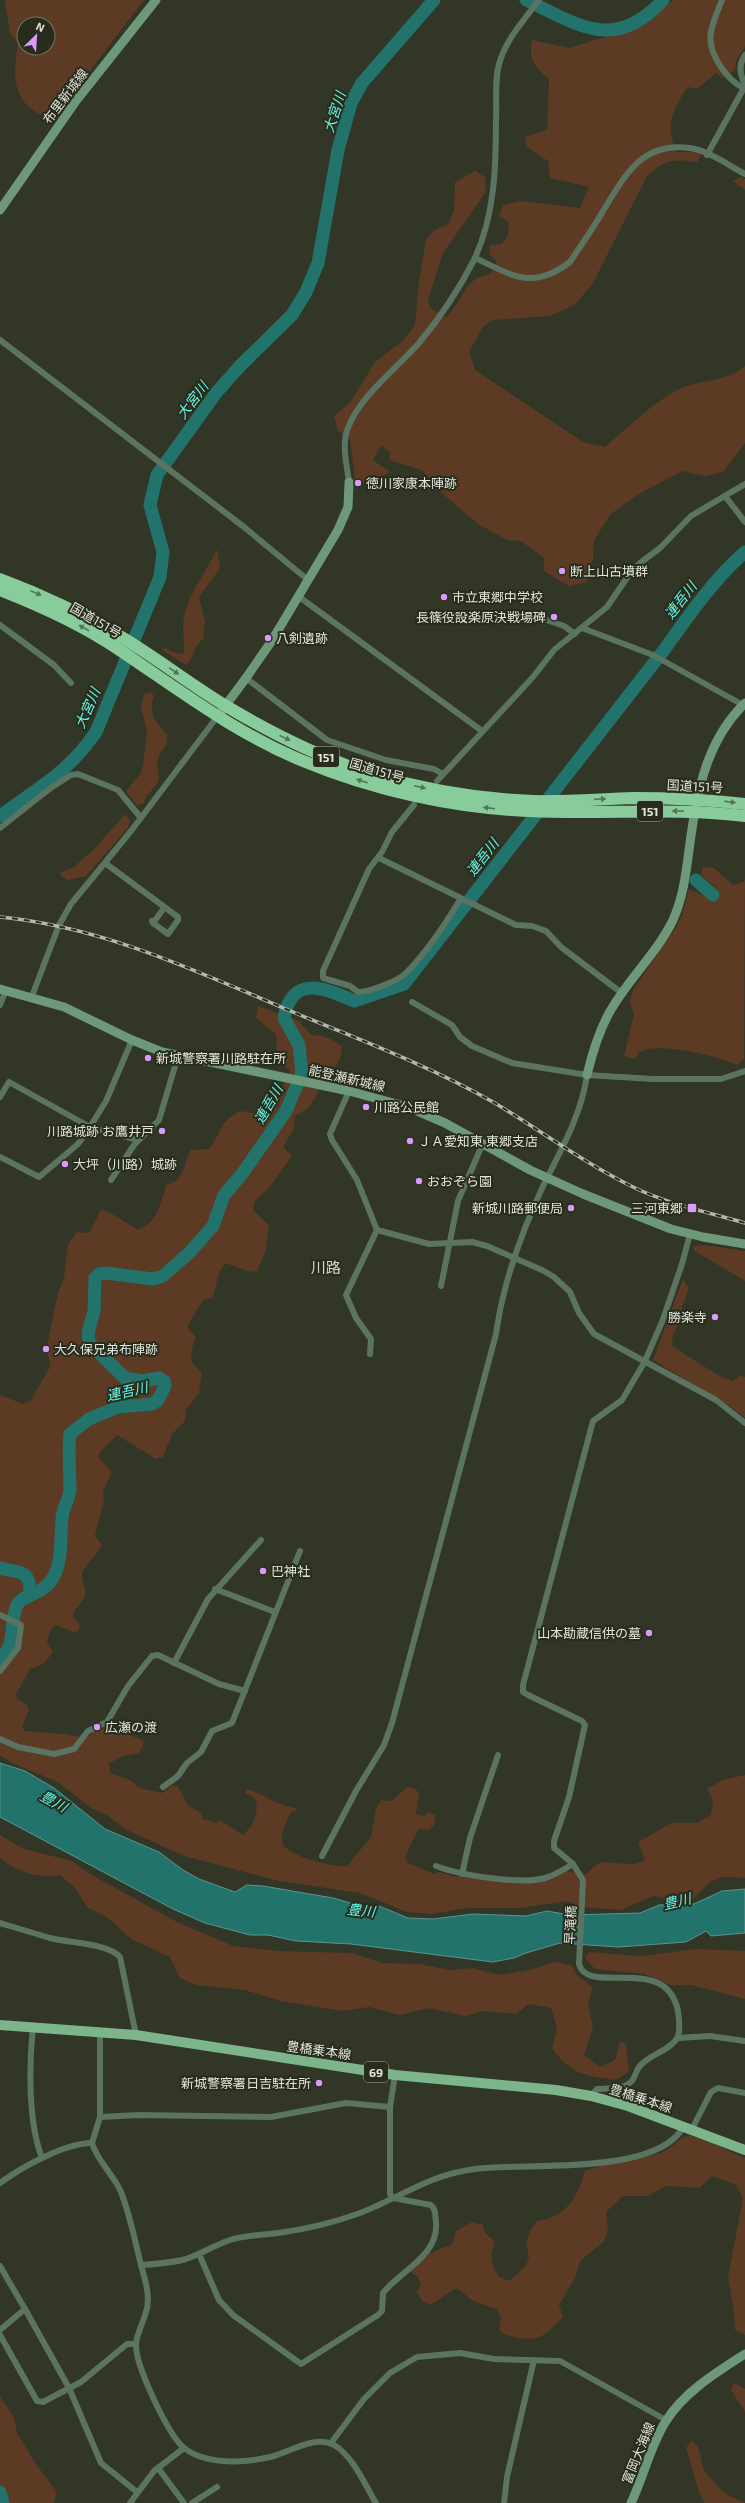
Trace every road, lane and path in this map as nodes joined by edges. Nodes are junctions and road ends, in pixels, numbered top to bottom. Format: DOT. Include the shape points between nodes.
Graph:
graph roads {
  1 [pos="156,0"];
  2 [pos="539,0"];
  3 [pos="722,0"];
  4 [pos="745,55"];
  5 [pos="744,86"];
  6 [pos="707,155"];
  7 [pos="745,174"];
  8 [pos="0,210"];
  9 [pos="474,258"];
  10 [pos="0,340"];
  11 [pos="349,482"];
  12 [pos="745,484"];
  13 [pos="725,496"];
  14 [pos="745,522"];
  15 [pos="0,579"];
  16 [pos="308,580"];
  17 [pos="0,590"];
  18 [pos="298,596"];
  19 [pos="534,616"];
  20 [pos="0,625"];
  21 [pos="582,628"];
  22 [pos="575,634"];
  23 [pos="120,643"];
  24 [pos="246,678"];
  25 [pos="71,683"];
  26 [pos="744,704"];
  27 [pos="225,706"];
  28 [pos="216,717"];
  29 [pos="482,731"];
  30 [pos="443,774"];
  31 [pos="437,781"];
  32 [pos="698,799"];
  33 [pos="745,804"];
  34 [pos="414,805"];
  35 [pos="531,806"];
  36 [pos="695,811"];
  37 [pos="745,816"];
  38 [pos="141,818"];
  39 [pos="0,828"];
  40 [pos="379,858"];
  41 [pos="105,863"];
  42 [pos="462,898"];
  43 [pos="164,908"];
  44 [pos="3,990"];
  45 [pos="623,994"];
  46 [pos="32,996"];
  47 [pos="412,1002"];
  48 [pos="0,1005"];
  49 [pos="132,1040"];
  50 [pos="178,1056"];
  51 [pos="745,1071"];
  52 [pos="588,1075"];
  53 [pos="350,1090"];
  54 [pos="0,1097"];
  55 [pos="90,1127"];
  56 [pos="138,1140"];
  57 [pos="483,1143"];
  58 [pos="0,1157"];
  59 [pos="548,1179"];
  60 [pos="111,1180"];
  61 [pos="377,1230"];
  62 [pos="690,1234"];
  63 [pos="450,1242"];
  64 [pos="745,1244"];
  65 [pos="515,1258"];
  66 [pos="441,1286"];
  67 [pos="370,1354"];
  68 [pos="644,1363"];
  69 [pos="745,1423"];
  70 [pos="261,1540"];
  71 [pos="300,1551"];
  72 [pos="215,1589"];
  73 [pos="275,1612"];
  74 [pos="0,1616"];
  75 [pos="174,1663"];
  76 [pos="0,1671"];
  77 [pos="245,1691"];
  78 [pos="0,1739"];
  79 [pos="498,1755"];
  80 [pos="163,1787"];
  81 [pos="322,1856"];
  82 [pos="573,1864"];
  83 [pos="436,1866"];
  84 [pos="462,1874"];
  85 [pos="0,1922"];
  86 [pos="0,2025"];
  87 [pos="33,2027"];
  88 [pos="100,2033"];
  89 [pos="136,2035"];
  90 [pos="678,2038"];
  91 [pos="745,2041"];
  92 [pos="394,2075"];
  93 [pos="745,2093"];
  94 [pos="592,2096"];
  95 [pos="390,2107"];
  96 [pos="100,2117"];
  97 [pos="688,2128"];
  98 [pos="92,2143"];
  99 [pos="745,2150"];
  100 [pos="42,2158"];
  101 [pos="0,2183"];
  102 [pos="393,2198"];
  103 [pos="199,2254"];
  104 [pos="141,2264"];
  105 [pos="0,2266"];
  106 [pos="25,2309"];
  107 [pos="0,2330"];
  108 [pos="0,2335"];
  109 [pos="136,2344"];
  110 [pos="745,2354"];
  111 [pos="534,2360"];
  112 [pos="69,2388"];
  113 [pos="666,2420"];
  114 [pos="331,2443"];
  115 [pos="184,2448"];
  116 [pos="158,2468"];
  117 [pos="216,2487"];
  118 [pos="137,2492"];
  119 [pos="130,2503"];
  120 [pos="184,2503"];
  121 [pos="192,2503"];
  122 [pos="376,2503"];
  123 [pos="504,2503"];
  124 [pos="631,2503"];
  1 -- 8 [label="main road, 布里新城線" via="76,101"];
  2 -- 9 [label="street" via="506,48 500,62 497,80 495,180 489,212"];
  3 -- 5 [label="street" via="709,42 712,54 732,82"];
  4 -- 5 [label="street" via="741,63"];
  5 -- 6 [label="street"];
  6 -- 7 [label="street"];
  6 -- 9 [label="street" via="690,148 664,148 648,154 630,168 570,262 555,274 532,279 514,276"];
  9 -- 11 [label="street" via="432,326 365,400 353,417 345,441"];
  10 -- 16 [label="street" via="244,527"];
  11 -- 16 [label="main road" via="350,498 345,518"];
  12 -- 13 [label="street"];
  13 -- 14 [label="street"];
  13 -- 21 [label="street" via="691,516 660,548 631,572 607,607"];
  15 -- 23 [label="highway, 国道151号 / 151, one-way" via="65,606"];
  16 -- 18 [label="main road"];
  23 -- 17 [label="highway, 国道151号 / 151, one-way"];
  18 -- 24 [label="main road"];
  18 -- 29 [label="street"];
  19 -- 22 [label="street" via="564,626"];
  20 -- 25 [label="street" via="54,665"];
  21 -- 22 [label="street"];
  21 -- 26 [label="street" via="653,655"];
  22 -- 29 [label="street" via="554,650 533,677"];
  23 -- 27 [label="highway, 国道151号 / 151, one-way" via="142,649"];
  23 -- 28 [label="highway, 国道151号 / 151" via="136,662"];
  24 -- 27 [label="main road"];
  24 -- 30 [label="street" via="327,740 386,760 434,769"];
  26 -- 32 [label="main road" via="715,743 704,771"];
  27 -- 28 [label="main road"];
  27 -- 35 [label="highway, 国道151号 / 151, one-way" via="308,749 374,775 464,795"];
  35 -- 28 [label="highway, 国道151号 / 151, one-way" via="436,800 360,781 301,760"];
  28 -- 38 [label="street"];
  29 -- 30 [label="street"];
  30 -- 31 [label="street"];
  32 -- 33 [label="highway, 国道151号 / 151, one-way"];
  35 -- 32 [label="highway, 国道151号 / 151, one-way" via="562,801"];
  32 -- 36 [label="main road"];
  34 -- 40 [label="street" via="392,832"];
  36 -- 35 [label="highway, 国道151号 / 151, one-way" via="554,812"];
  36 -- 37 [label="highway, 国道151号 / 151"];
  36 -- 45 [label="main road" via="683,889 673,920 660,943"];
  38 -- 39 [label="street" via="118,790 78,774 71,775 52,787"];
  38 -- 41 [label="street"];
  40 -- 42 [label="street"];
  40 -- 42 [label="street" via="369,869 360,888 323,971 323,978 350,986 358,992 397,980 421,955"];
  41 -- 43 [label="street"];
  41 -- 46 [label="street" via="71,904 58,925"];
  42 -- 45 [label="street" via="516,925 532,926 546,931 561,947"];
  43 -- 43 [label="street" via="178,917 168,934 152,922"];
  44 -- 46 [label="main road, 能登瀬新城線"];
  44 -- 48 [label="street"];
  45 -- 52 [label="main road" via="608,1014 599,1033"];
  46 -- 49 [label="main road, 能登瀬新城線" via="64,1007"];
  47 -- 52 [label="street" via="452,1025 460,1037 472,1046 502,1060"];
  49 -- 50 [label="main road, 能登瀬新城線"];
  49 -- 55 [label="street" via="106,1100"];
  50 -- 53 [label="main road, 能登瀬新城線"];
  50 -- 56 [label="street" via="159,1120"];
  51 -- 52 [label="street" via="721,1079 653,1079"];
  52 -- 59 [label="street" via="581,1105"];
  53 -- 57 [label="main road, 能登瀬新城線" via="424,1113"];
  53 -- 61 [label="street" via="330,1134 357,1180"];
  54 -- 55 [label="street" via="9,1082"];
  55 -- 56 [label="street"];
  55 -- 58 [label="street" via="78,1144 38,1177"];
  56 -- 60 [label="street"];
  57 -- 59 [label="main road, 能登瀬新城線"];
  57 -- 63 [label="street" via="458,1201"];
  59 -- 62 [label="main road, 能登瀬新城線"];
  59 -- 65 [label="street"];
  61 -- 63 [label="street" via="429,1244"];
  61 -- 67 [label="street" via="346,1295 356,1318 371,1339"];
  62 -- 64 [label="main road, 能登瀬新城線"];
  62 -- 68 [label="street" via="662,1322"];
  63 -- 65 [label="street" via="472,1242"];
  63 -- 66 [label="street"];
  65 -- 68 [label="street" via="554,1277 570,1292 579,1313 594,1334"];
  65 -- 81 [label="street" via="392,1724 384,1745 356,1790"];
  68 -- 69 [label="street" via="716,1400"];
  68 -- 82 [label="street" via="622,1400 593,1421 523,1685 523,1692 582,1721 585,1725 569,1797 554,1841 554,1848"];
  70 -- 72 [label="street"];
  71 -- 73 [label="street"];
  72 -- 73 [label="street"];
  72 -- 75 [label="street"];
  73 -- 77 [label="street"];
  74 -- 76 [label="street" via="21,1625 18,1648"];
  75 -- 77 [label="street" via="219,1684"];
  75 -- 78 [label="street" via="158,1655 152,1656 128,1686 107,1722 88,1731 79,1744 70,1751 54,1754 18,1747"];
  77 -- 80 [label="street" via="232,1723 212,1731 201,1752 187,1763 178,1776"];
  79 -- 84 [label="street" via="470,1838"];
  82 -- 84 [label="street" via="545,1878 532,1880"];
  82 -- 90 [label="street, 早滝橋" via="580,1871 583,1888 579,1964 581,1971 600,1978 642,1977 666,1988 676,2004"];
  83 -- 84 [label="street"];
  85 -- 89 [label="street" via="50,1938 95,1946 117,1954 120,1957"];
  86 -- 87 [label="main road, 豊橋乗本線 / 69"];
  87 -- 88 [label="main road, 豊橋乗本線 / 69"];
  87 -- 100 [label="street" via="32,2096 38,2147"];
  88 -- 89 [label="main road, 豊橋乗本線 / 69"];
  88 -- 96 [label="street"];
  89 -- 92 [label="main road, 豊橋乗本線 / 69"];
  90 -- 91 [label="street" via="710,2036"];
  90 -- 94 [label="street" via="643,2063 626,2085 597,2089"];
  92 -- 94 [label="main road, 豊橋乗本線 / 69" via="556,2090"];
  92 -- 95 [label="street"];
  93 -- 97 [label="street" via="718,2088 712,2092"];
  94 -- 97 [label="main road, 豊橋乗本線 / 69"];
  95 -- 96 [label="street" via="346,2103 271,2118 138,2115"];
  95 -- 102 [label="street" via="390,2194"];
  96 -- 98 [label="street"];
  97 -- 99 [label="main road, 豊橋乗本線 / 69"];
  97 -- 102 [label="street" via="656,2151 620,2160 592,2165 475,2169 433,2178"];
  98 -- 100 [label="street"];
  98 -- 104 [label="street" via="121,2193"];
  100 -- 101 [label="street" via="29,2163"];
  102 -- 103 [label="street" via="334,2222 231,2240"];
  102 -- 103 [label="street" via="428,2203 434,2208 434,2238 429,2250 383,2293 382,2311 378,2315 302,2364 228,2310 208,2279"];
  103 -- 104 [label="street" via="185,2260"];
  104 -- 109 [label="street" via="148,2298 147,2311"];
  105 -- 106 [label="street"];
  106 -- 107 [label="street"];
  106 -- 112 [label="street"];
  108 -- 112 [label="street" via="37,2401 43,2402"];
  109 -- 112 [label="street" via="127,2344"];
  109 -- 115 [label="street" via="141,2367 168,2428"];
  110 -- 113 [label="main road, 富岡大海線" via="692,2391"];
  111 -- 113 [label="street" via="560,2361"];
  111 -- 114 [label="street" via="494,2359 460,2353 409,2360 380,2382"];
  111 -- 123 [label="street" via="507,2477"];
  112 -- 118 [label="street" via="101,2463"];
  113 -- 124 [label="main road, 富岡大海線"];
  114 -- 115 [label="street" via="315,2442 251,2460 215,2460"];
  114 -- 122 [label="street" via="348,2458"];
  115 -- 116 [label="street"];
  116 -- 118 [label="street"];
  116 -- 120 [label="street"];
  117 -- 121 [label="street"];
  118 -- 119 [label="street"];
}
